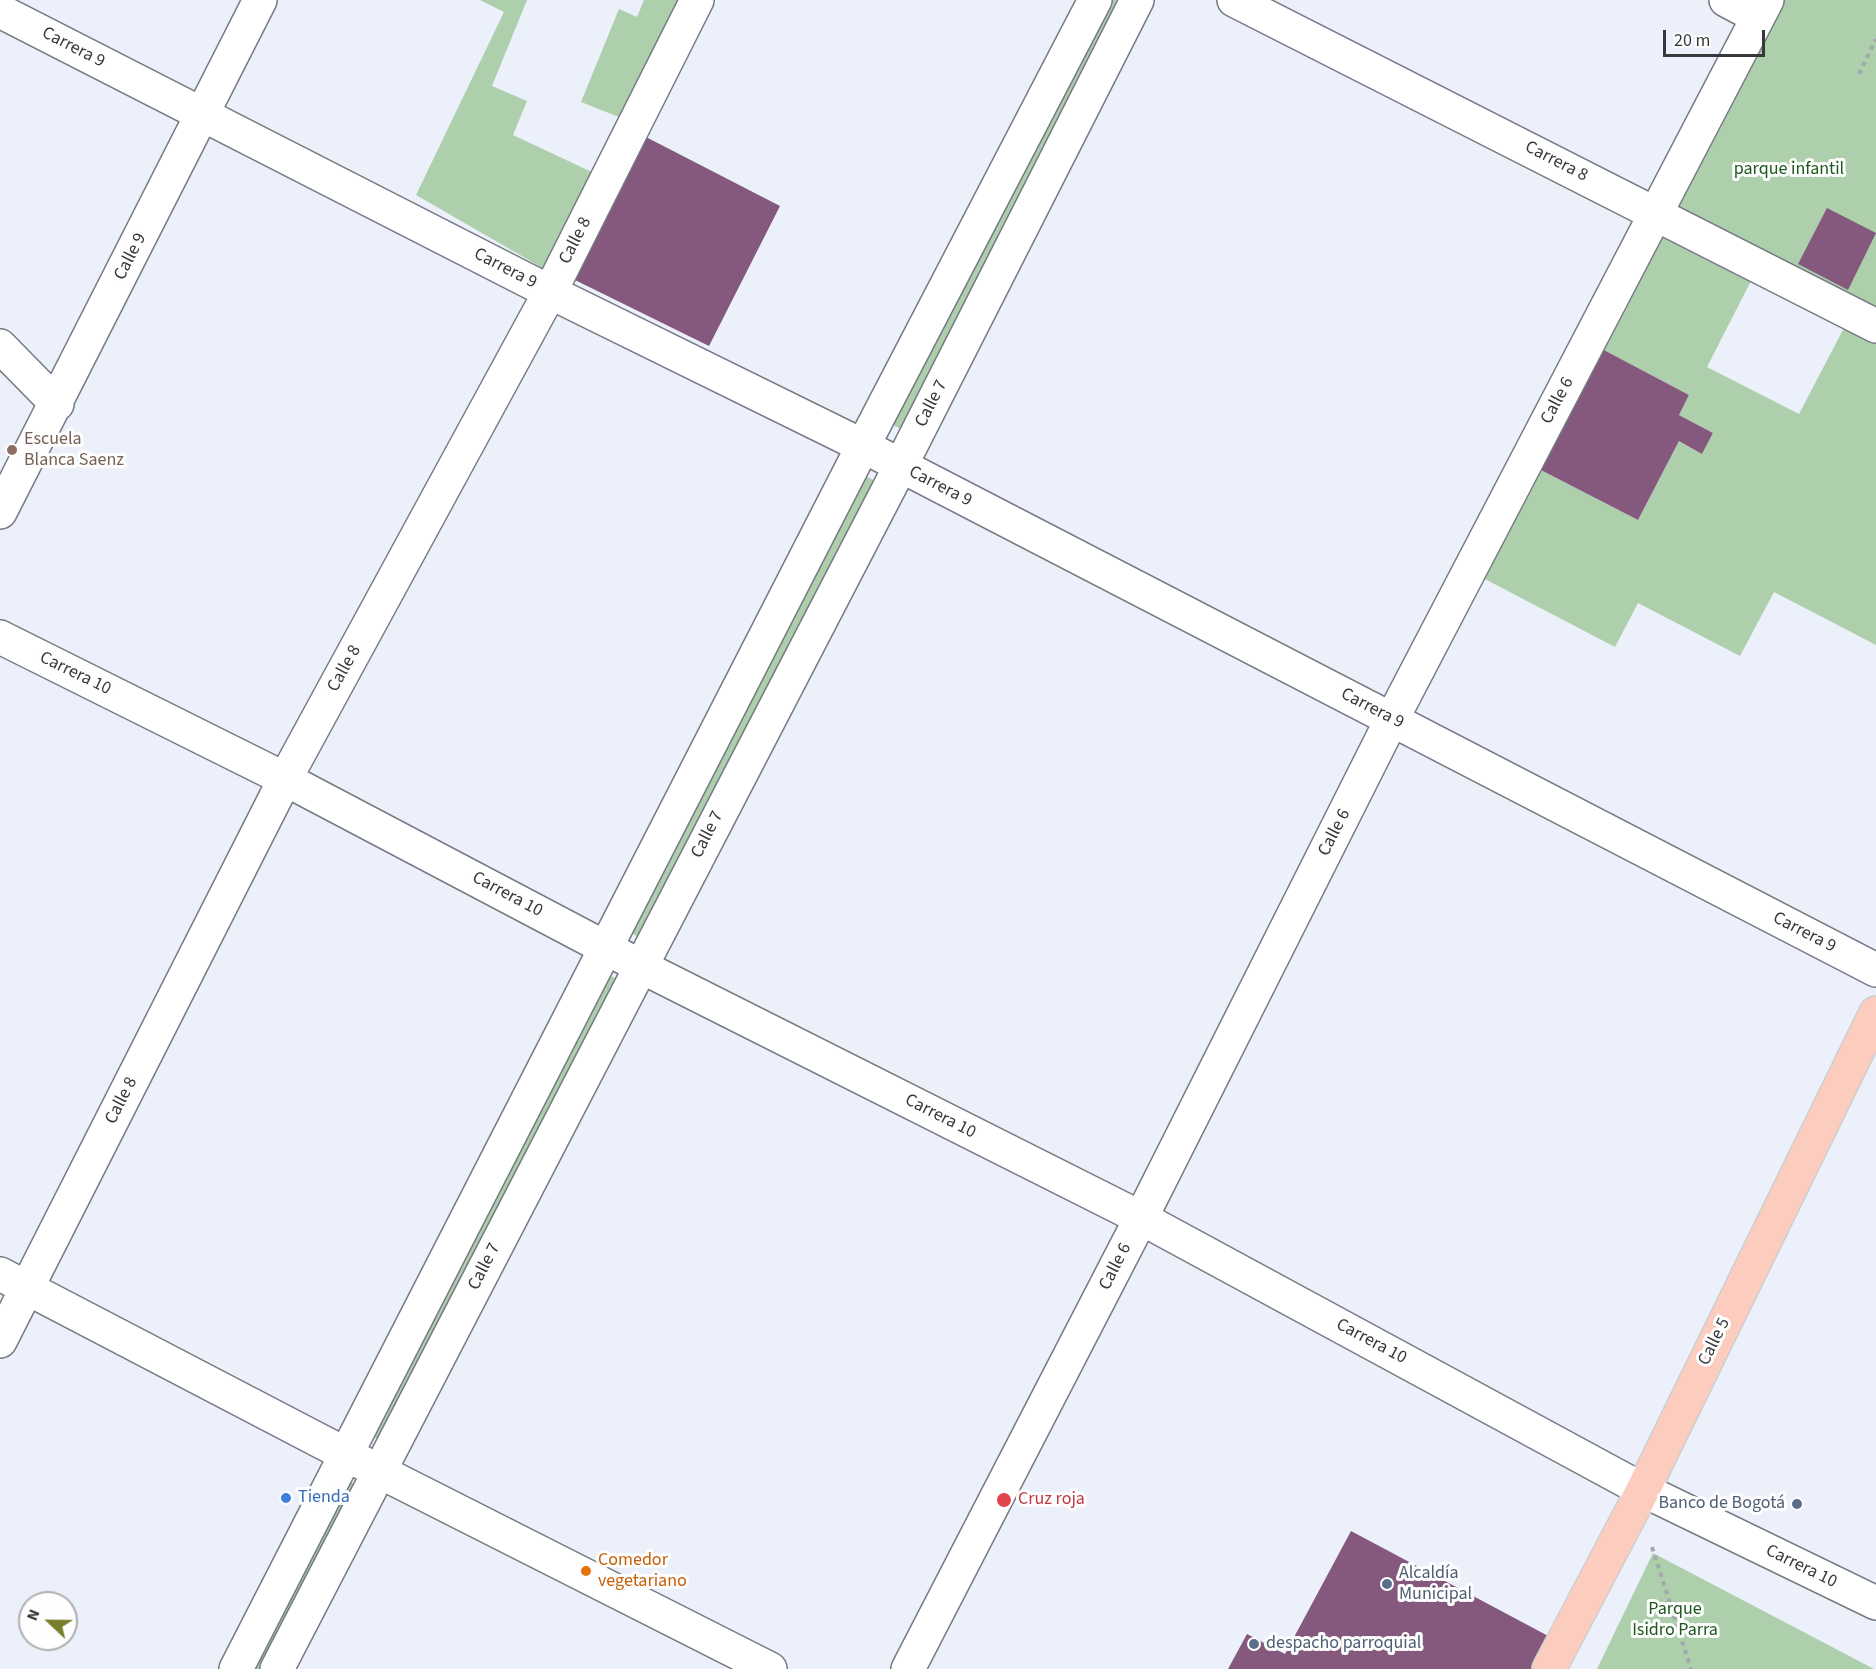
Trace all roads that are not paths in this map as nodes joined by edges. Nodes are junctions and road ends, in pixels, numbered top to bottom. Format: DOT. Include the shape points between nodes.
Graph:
graph roads {
  1 [pos="260,0"];
  2 [pos="697,0"];
  3 [pos="1095,0"];
  4 [pos="1137,0"];
  5 [pos="1234,0"];
  6 [pos="1726,0"];
  7 [pos="1763,9"];
  8 [pos="0,11"];
  9 [pos="202,115"];
  10 [pos="1657,213"];
  11 [pos="550,292"];
  12 [pos="1876,326"];
  13 [pos="0,346"];
  14 [pos="57,404"];
  15 [pos="862,446"];
  16 [pos="900,467"];
  17 [pos="0,512"];
  18 [pos="0,637"];
  19 [pos="1392,719"];
  20 [pos="285,779"];
  21 [pos="608,947"];
  22 [pos="640,966"];
  23 [pos="1876,970"];
  24 [pos="1876,1012"];
  25 [pos="1141,1218"];
  26 [pos="14,1281"];
  27 [pos="0,1341"];
  28 [pos="347,1455"];
  29 [pos="380,1471"];
  30 [pos="1643,1490"];
  31 [pos="1876,1603"];
  32 [pos="236,1669"];
  33 [pos="277,1669"];
  34 [pos="770,1669"];
  35 [pos="908,1669"];
  36 [pos="1549,1669"];
  1 -- 9 [label="street, Calle 9"];
  2 -- 11 [label="street, Calle 8"];
  3 -- 15 [label="street, Calle 7"];
  4 -- 16 [label="street, Calle 7"];
  5 -- 10 [label="street, Carrera 8"];
  6 -- 7 [label="street"];
  7 -- 10 [label="street, Calle 6"];
  8 -- 9 [label="street, Carrera 9"];
  9 -- 11 [label="street, Carrera 9"];
  9 -- 14 [label="street, Calle 9"];
  10 -- 12 [label="street, Carrera 8"];
  10 -- 19 [label="street, Calle 6"];
  11 -- 15 [label="street, Carrera 9"];
  11 -- 20 [label="street, Calle 8"];
  13 -- 14 [label="street"];
  14 -- 17 [label="street, Calle 9"];
  15 -- 16 [label="street, Carrera 9"];
  15 -- 21 [label="street, Calle 7"];
  16 -- 19 [label="street, Carrera 9"];
  16 -- 22 [label="street, Calle 7"];
  18 -- 20 [label="street, Carrera 10"];
  19 -- 23 [label="street, Carrera 9"];
  19 -- 25 [label="street, Calle 6"];
  20 -- 21 [label="street, Carrera 10"];
  20 -- 26 [label="street, Calle 8"];
  21 -- 22 [label="street, Carrera 10"];
  21 -- 28 [label="street, Calle 7"];
  22 -- 25 [label="street, Carrera 10"];
  22 -- 29 [label="street, Calle 7"];
  24 -- 30 [label="main road, Calle 5"];
  25 -- 30 [label="street, Carrera 10"];
  25 -- 35 [label="street, Calle 6"];
  26 -- 27 [label="street, Calle 8"];
  26 -- 28 [label="street"];
  28 -- 29 [label="street"];
  28 -- 32 [label="street, Calle 7"];
  29 -- 33 [label="street, Calle 7"];
  29 -- 34 [label="street"];
  30 -- 31 [label="street, Carrera 10"];
  30 -- 36 [label="main road, Calle 5"];
}
